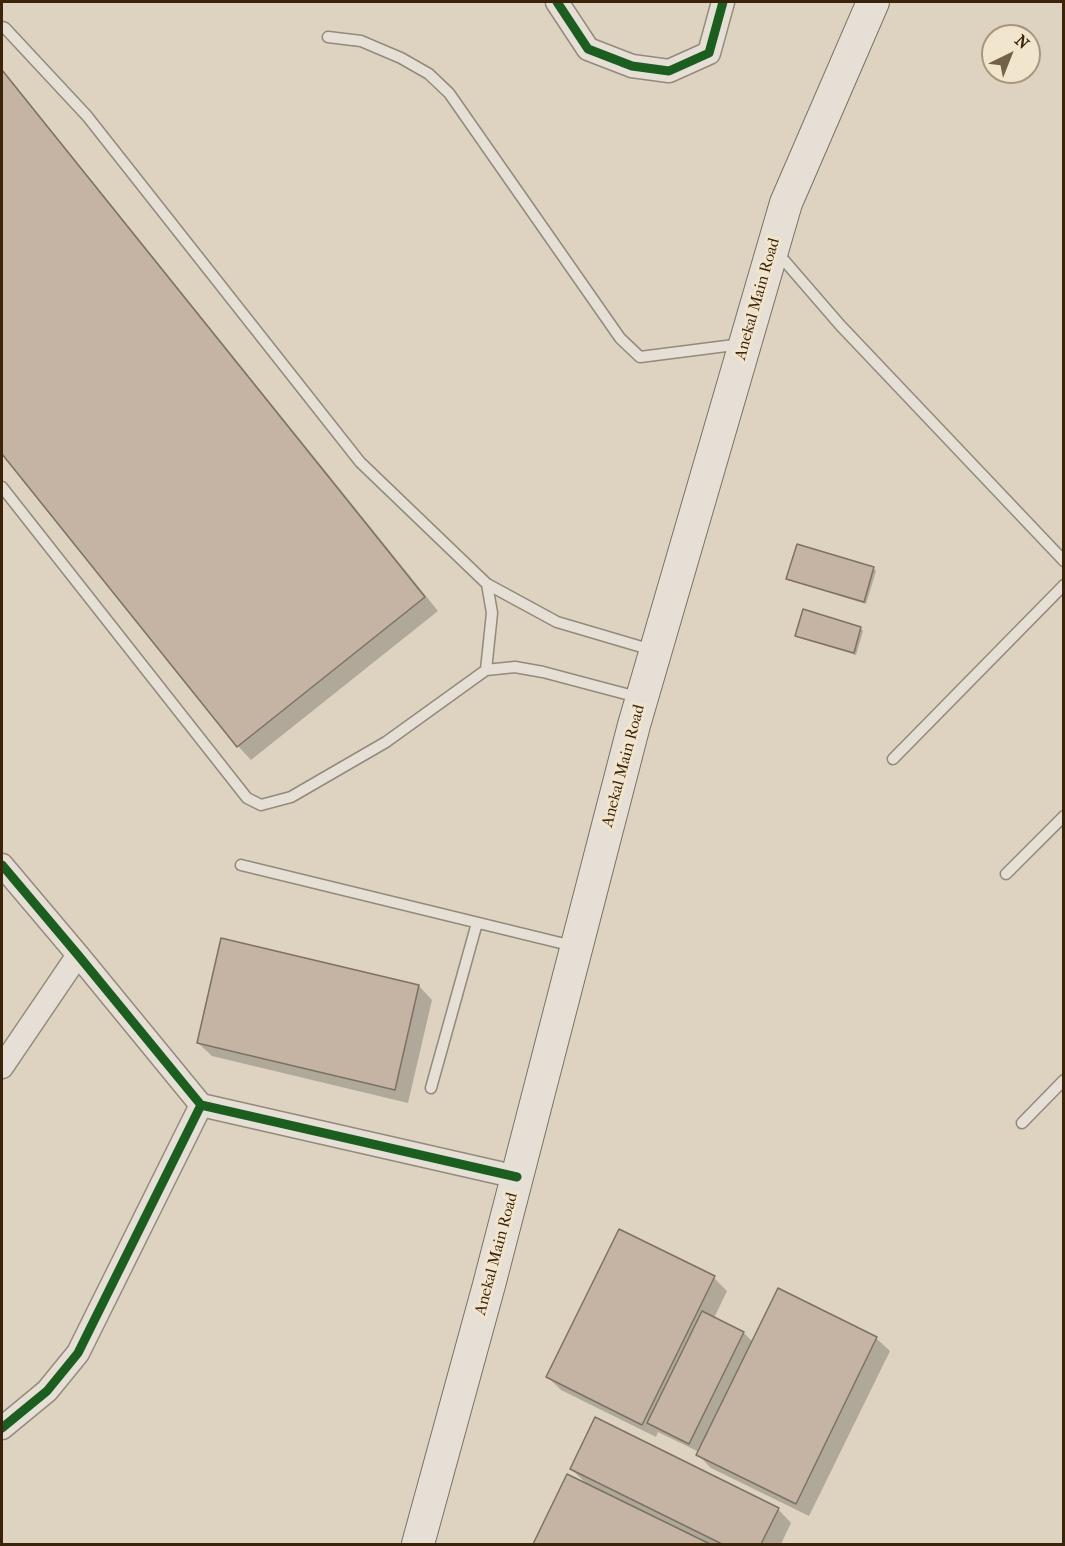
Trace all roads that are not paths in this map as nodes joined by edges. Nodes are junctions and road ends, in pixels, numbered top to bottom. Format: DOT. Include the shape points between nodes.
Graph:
graph roads {
  1 [pos="557,2"];
  2 [pos="723,2"];
  3 [pos="873,2"];
  4 [pos="2,27"];
  5 [pos="328,37"];
  6 [pos="773,248"];
  7 [pos="745,343"];
  8 [pos="2,488"];
  9 [pos="1064,561"];
  10 [pos="487,584"];
  11 [pos="1064,585"];
  12 [pos="656,651"];
  13 [pos="486,670"];
  14 [pos="642,698"];
  15 [pos="893,759"];
  16 [pos="1064,816"];
  17 [pos="241,865"];
  18 [pos="2,866"];
  19 [pos="1006,874"];
  20 [pos="477,923"];
  21 [pos="576,947"];
  22 [pos="78,955"];
  23 [pos="2,1067"];
  24 [pos="1064,1080"];
  25 [pos="431,1088"];
  26 [pos="201,1105"];
  27 [pos="1022,1123"];
  28 [pos="517,1178"];
  29 [pos="2,1428"];
  30 [pos="418,1545"];
  1 -- 2 [label="street" via="588,49 632,66 669,71 709,53"];
  3 -- 6 [label="main road, Anekal Main Road" via="786,203"];
  4 -- 10 [label="lane" via="87,116 360,462"];
  5 -- 7 [label="lane" via="361,41 401,58 429,74 449,93 620,338 640,357"];
  6 -- 7 [label="main road, Anekal Main Road"];
  6 -- 9 [label="lane" via="840,325"];
  7 -- 12 [label="main road, Anekal Main Road"];
  8 -- 13 [label="lane" via="247,798 261,804 291,797 386,742"];
  10 -- 12 [label="lane" via="557,622"];
  10 -- 13 [label="lane" via="492,613"];
  11 -- 15 [label="lane"];
  12 -- 14 [label="main road, Anekal Main Road"];
  13 -- 14 [label="lane" via="534,670"];
  14 -- 21 [label="main road, Anekal Main Road"];
  16 -- 19 [label="lane"];
  17 -- 20 [label="lane"];
  18 -- 22 [label="street"];
  20 -- 21 [label="lane"];
  20 -- 25 [label="lane"];
  21 -- 28 [label="main road, Anekal Main Road"];
  22 -- 23 [label="street"];
  22 -- 26 [label="street"];
  24 -- 27 [label="lane"];
  26 -- 28 [label="street"];
  26 -- 29 [label="street" via="78,1353 47,1390"];
  28 -- 30 [label="main road, Anekal Main Road"];
}
